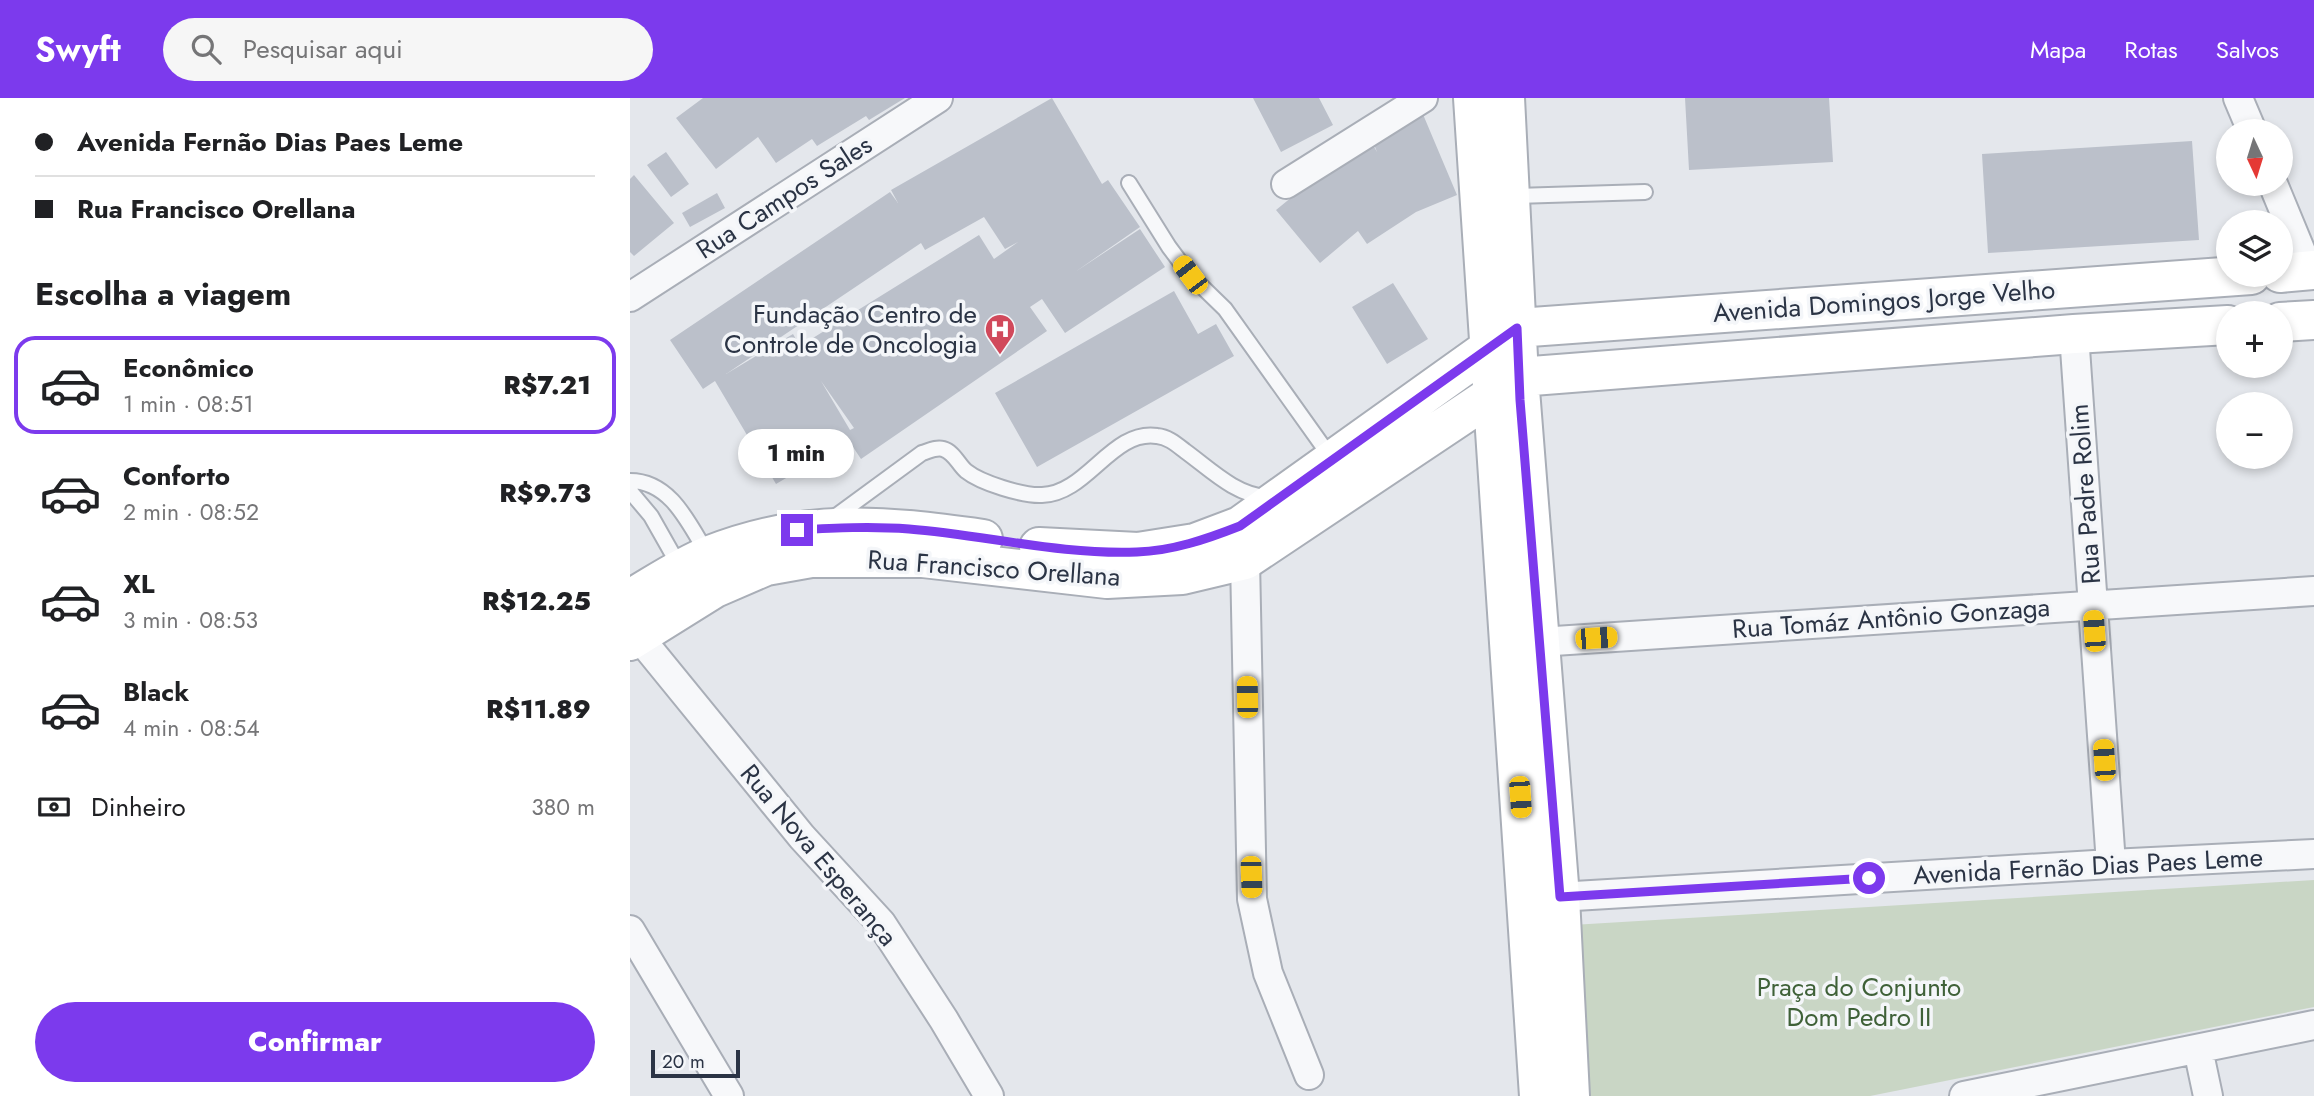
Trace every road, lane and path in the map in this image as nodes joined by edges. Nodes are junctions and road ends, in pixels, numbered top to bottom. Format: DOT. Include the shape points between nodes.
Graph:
graph roads {
  1 [pos="1423,98"];
  2 [pos="1473,98"];
  3 [pos="1505,98"];
  4 [pos="2238,98"];
  5 [pos="929,100"];
  6 [pos="2247,119"];
  7 [pos="1129,183"];
  8 [pos="1286,184"];
  9 [pos="1644,192"];
  10 [pos="1510,196"];
  11 [pos="2277,196"];
  12 [pos="2301,271"];
  13 [pos="2216,278"];
  14 [pos="630,296"];
  15 [pos="2314,320"];
  16 [pos="2293,321"];
  17 [pos="2216,326"];
  18 [pos="2074,334"];
  19 [pos="1503,338"];
  20 [pos="1506,385"];
  21 [pos="1333,460"];
  22 [pos="630,481"];
  23 [pos="630,491"];
  24 [pos="1279,498"];
  25 [pos="818,529"];
  26 [pos="1242,543"];
  27 [pos="760,553"];
  28 [pos="695,563"];
  29 [pos="2314,591"];
  30 [pos="630,599"];
  31 [pos="2093,605"];
  32 [pos="632,634"];
  33 [pos="1525,643"];
  34 [pos="2314,854"];
  35 [pos="2111,864"];
  36 [pos="1543,898"];
  37 [pos="630,930"];
  38 [pos="2314,1025"];
  39 [pos="2198,1049"];
  40 [pos="1309,1075"];
  41 [pos="717,1092"];
  42 [pos="989,1096"];
  43 [pos="1539,1096"];
  44 [pos="1570,1096"];
  45 [pos="1964,1096"];
  46 [pos="2208,1096"];
  1 -- 8 [label="street"];
  2 -- 19 [label="street"];
  3 -- 10 [label="street"];
  4 -- 6 [label="street"];
  5 -- 14 [label="street, Rua Campos Sales"];
  7 -- 21 [label="lane" via="1169,247 1225,309"];
  9 -- 10 [label="lane"];
  10 -- 19 [label="street"];
  11 -- 12 [label="street"];
  13 -- 19 [label="street, Avenida Domingos Jorge Velho"];
  15 -- 16 [label="street"];
  17 -- 18 [label="street, Avenida Domingos Jorge Velho"];
  18 -- 20 [label="street, Avenida Domingos Jorge Velho"];
  18 -- 31 [label="street, Rua Padre Rolim"];
  19 -- 20 [label="street"];
  19 -- 21 [label="street, Rua Francisco Orellana"];
  20 -- 26 [label="street, Rua Francisco Orellana"];
  20 -- 33 [label="street"];
  21 -- 24 [label="street, Rua Francisco Orellana"];
  22 -- 28 [label="lane" via="643,481 663,491 678,507"];
  23 -- 28 [label="lane"];
  24 -- 25 [label="lane" via="1254,496 1233,487 1160,436 1134,438 1069,488 1041,496 974,476 944,449 934,449 922,453"];
  24 -- 26 [label="street, Rua Francisco Orellana"];
  25 -- 26 [label="street, Rua Francisco Orellana" via="910,529 1049,548 1138,552 1195,543"];
  25 -- 27 [label="street, Rua Francisco Orellana" via="797,530"];
  26 -- 27 [label="street, Rua Francisco Orellana" via="1182,575 1107,579 923,558"];
  26 -- 40 [label="street" via="1252,899 1268,973"];
  27 -- 28 [label="street, Rua Francisco Orellana"];
  27 -- 32 [label="street, Rua Francisco Orellana" via="715,588"];
  28 -- 30 [label="street, Rua Francisco Orellana"];
  29 -- 31 [label="street, Rua Tomáz Antônio Gonzaga"];
  31 -- 33 [label="street, Rua Tomáz Antônio Gonzaga"];
  31 -- 35 [label="street, Rua Padre Rolim"];
  32 -- 42 [label="street, Rua Nova Esperança" via="802,837 881,923"];
  33 -- 36 [label="street"];
  34 -- 35 [label="street, Avenida Fernão Dias Paes Leme"];
  35 -- 36 [label="street, Avenida Fernão Dias Paes Leme"];
  36 -- 43 [label="street"];
  36 -- 44 [label="street"];
  37 -- 41 [label="street"];
  38 -- 39 [label="street"];
  39 -- 45 [label="street"];
  39 -- 46 [label="street"];
}
